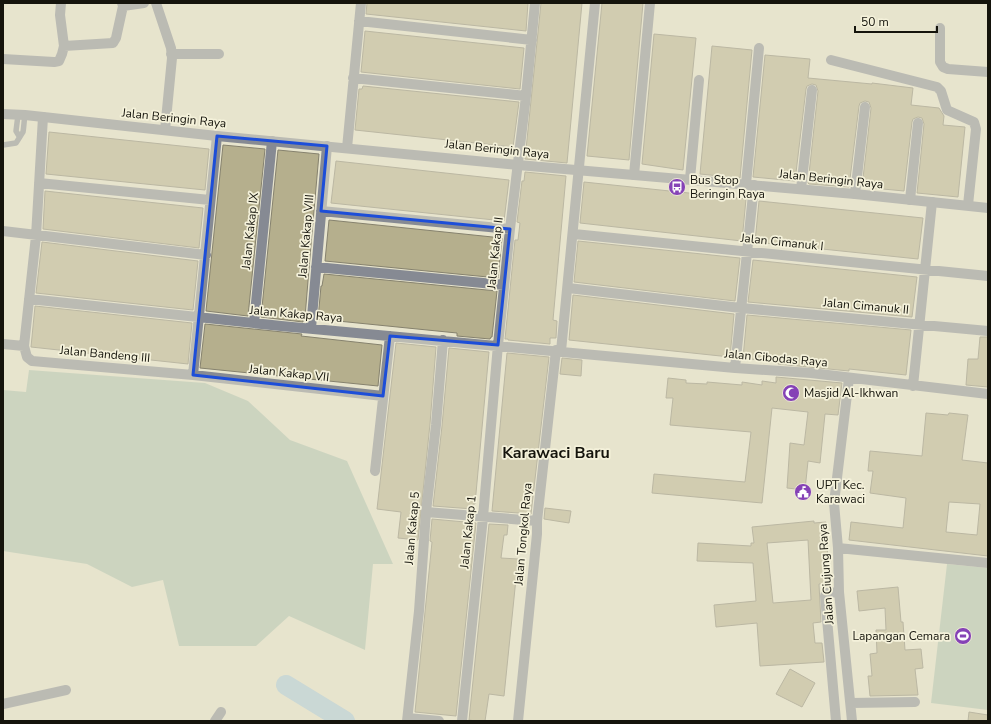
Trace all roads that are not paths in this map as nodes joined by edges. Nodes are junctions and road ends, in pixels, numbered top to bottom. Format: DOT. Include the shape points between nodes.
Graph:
graph roads {
  1 [pos="60,3"];
  2 [pos="144,3"];
  3 [pos="156,3"];
  4 [pos="361,3"];
  5 [pos="535,3"];
  6 [pos="595,3"];
  7 [pos="650,3"];
  8 [pos="123,4"];
  9 [pos="360,21"];
  10 [pos="940,28"];
  11 [pos="532,40"];
  12 [pos="64,46"];
  13 [pos="759,48"];
  14 [pos="171,54"];
  15 [pos="219,54"];
  16 [pos="3,59"];
  17 [pos="831,60"];
  18 [pos="988,72"];
  19 [pos="353,78"];
  20 [pos="699,80"];
  21 [pos="812,90"];
  22 [pos="526,96"];
  23 [pos="865,107"];
  24 [pos="3,114"];
  25 [pos="21,115"];
  26 [pos="44,117"];
  27 [pos="918,123"];
  28 [pos="165,130"];
  29 [pos="217,136"];
  30 [pos="272,141"];
  31 [pos="3,145"];
  32 [pos="327,146"];
  33 [pos="347,148"];
  34 [pos="518,165"];
  35 [pos="580,170"];
  36 [pos="634,174"];
  37 [pos="690,179"];
  38 [pos="39,183"];
  39 [pos="750,184"];
  40 [pos="801,189"];
  41 [pos="855,194"];
  42 [pos="210,200"];
  43 [pos="910,200"];
  44 [pos="932,202"];
  45 [pos="968,205"];
  46 [pos="988,208"];
  47 [pos="321,211"];
  48 [pos="510,229"];
  49 [pos="3,231"];
  50 [pos="574,234"];
  51 [pos="36,236"];
  52 [pos="746,252"];
  53 [pos="206,255"];
  54 [pos="316,267"];
  55 [pos="925,270"];
  56 [pos="988,276"];
  57 [pos="504,285"];
  58 [pos="568,288"];
  59 [pos="28,299"];
  60 [pos="741,308"];
  61 [pos="199,317"];
  62 [pos="254,323"];
  63 [pos="920,325"];
  64 [pos="311,328"];
  65 [pos="988,331"];
  66 [pos="390,336"];
  67 [pos="443,340"];
  68 [pos="3,344"];
  69 [pos="498,345"];
  70 [pos="24,346"];
  71 [pos="559,351"];
  72 [pos="735,368"];
  73 [pos="193,375"];
  74 [pos="849,378"];
  75 [pos="913,386"];
  76 [pos="988,394"];
  77 [pos="382,396"];
  78 [pos="375,471"];
  79 [pos="426,512"];
  80 [pos="483,517"];
  81 [pos="537,521"];
  82 [pos="838,548"];
  83 [pos="988,563"];
  84 [pos="839,592"];
  85 [pos="66,690"];
  86 [pos="915,702"];
  87 [pos="851,703"];
  88 [pos="3,704"];
  89 [pos="221,712"];
  90 [pos="408,720"];
  91 [pos="215,721"];
  92 [pos="439,721"];
  93 [pos="462,721"];
  94 [pos="518,721"];
  95 [pos="836,721"];
  96 [pos="852,721"];
  1 -- 12 [label="street"];
  2 -- 8 [label="street"];
  3 -- 14 [label="street"];
  4 -- 9 [label="street"];
  5 -- 11 [label="street, Jalan Kakap II"];
  6 -- 35 [label="street, Jalan Tongkol Raya"];
  7 -- 36 [label="street"];
  8 -- 12 [label="street" via="113,43"];
  9 -- 11 [label="street"];
  9 -- 19 [label="street"];
  10 -- 18 [label="street" via="940,62 943,67"];
  11 -- 22 [label="street, Jalan Kakap II"];
  12 -- 16 [label="street" via="59,61"];
  13 -- 39 [label="street"];
  14 -- 15 [label="street"];
  14 -- 28 [label="street"];
  17 -- 45 [label="street" via="937,87 941,91 946,110 974,122 976,129"];
  19 -- 22 [label="street"];
  19 -- 33 [label="street"];
  20 -- 37 [label="street"];
  21 -- 40 [label="street"];
  22 -- 34 [label="street, Jalan Kakap II"];
  23 -- 41 [label="street"];
  24 -- 25 [label="street, Jalan Beringin Raya"];
  25 -- 26 [label="street, Jalan Beringin Raya"];
  25 -- 31 [label="lane" via="22,132 16,143"];
  26 -- 28 [label="street, Jalan Beringin Raya"];
  26 -- 38 [label="street"];
  27 -- 43 [label="street"];
  28 -- 29 [label="street, Jalan Beringin Raya"];
  29 -- 30 [label="street, Jalan Beringin Raya"];
  29 -- 42 [label="street"];
  30 -- 32 [label="street, Jalan Beringin Raya"];
  30 -- 62 [label="street, Jalan Kakap IX"];
  32 -- 33 [label="street, Jalan Beringin Raya"];
  32 -- 47 [label="street, Jalan Kakap VIII"];
  33 -- 34 [label="street, Jalan Beringin Raya"];
  34 -- 35 [label="street, Jalan Beringin Raya"];
  34 -- 48 [label="street, Jalan Kakap II"];
  35 -- 36 [label="street, Jalan Beringin Raya"];
  35 -- 50 [label="street, Jalan Tongkol Raya"];
  36 -- 37 [label="street, Jalan Beringin Raya"];
  37 -- 39 [label="street, Jalan Beringin Raya"];
  38 -- 42 [label="street"];
  38 -- 51 [label="street"];
  39 -- 40 [label="street, Jalan Beringin Raya"];
  39 -- 52 [label="street"];
  40 -- 41 [label="street, Jalan Beringin Raya"];
  41 -- 43 [label="street, Jalan Beringin Raya"];
  42 -- 53 [label="street"];
  43 -- 44 [label="street, Jalan Beringin Raya"];
  44 -- 45 [label="street, Jalan Beringin Raya"];
  44 -- 55 [label="street"];
  45 -- 46 [label="street, Jalan Beringin Raya"];
  47 -- 48 [label="street"];
  47 -- 54 [label="street, Jalan Kakap VIII"];
  48 -- 57 [label="street, Jalan Kakap II"];
  49 -- 51 [label="street"];
  50 -- 52 [label="street, Jalan Cimanuk I"];
  50 -- 58 [label="street, Jalan Tongkol Raya"];
  51 -- 53 [label="street"];
  51 -- 59 [label="street"];
  52 -- 55 [label="street, Jalan Cimanuk I"];
  52 -- 60 [label="street"];
  53 -- 61 [label="street"];
  54 -- 57 [label="street"];
  54 -- 64 [label="street, Jalan Kakap VIII"];
  55 -- 56 [label="street, Jalan Cimanuk I"];
  55 -- 63 [label="street"];
  57 -- 69 [label="street, Jalan Kakap II"];
  58 -- 60 [label="street, Jalan Cimanuk II"];
  58 -- 71 [label="street, Jalan Tongkol Raya"];
  59 -- 61 [label="street, Jalan Kakap Raya"];
  59 -- 70 [label="street"];
  60 -- 63 [label="street, Jalan Cimanuk II"];
  60 -- 72 [label="street"];
  61 -- 62 [label="street, Jalan Kakap Raya"];
  61 -- 73 [label="street"];
  62 -- 64 [label="street, Jalan Kakap Raya"];
  63 -- 65 [label="street, Jalan Cimanuk II"];
  63 -- 75 [label="street"];
  64 -- 66 [label="street, Jalan Kakap Raya"];
  66 -- 67 [label="street, Jalan Kakap Raya"];
  66 -- 77 [label="street"];
  67 -- 69 [label="street, Jalan Kakap Raya"];
  67 -- 79 [label="street, Jalan Kakap 5"];
  68 -- 70 [label="street"];
  69 -- 71 [label="street, Jalan Kakap Raya"];
  69 -- 80 [label="street, Jalan Kakap 1"];
  70 -- 73 [label="street, Jalan Bandeng III" via="27,357 32,361"];
  71 -- 72 [label="street, Jalan Cibodas Raya"];
  71 -- 81 [label="street, Jalan Tongkol Raya"];
  72 -- 74 [label="street, Jalan Cibodas Raya"];
  73 -- 77 [label="street, Jalan Kakap VII"];
  74 -- 75 [label="street, Jalan Cibodas Raya"];
  74 -- 82 [label="street, Jalan Ciujung Raya" via="834,503"];
  75 -- 76 [label="street, Jalan Cibodas Raya"];
  77 -- 78 [label="street"];
  79 -- 80 [label="street"];
  79 -- 90 [label="street, Jalan Kakap 5"];
  80 -- 81 [label="street"];
  80 -- 93 [label="street, Jalan Kakap 1"];
  81 -- 94 [label="street, Jalan Tongkol Raya"];
  82 -- 83 [label="street"];
  82 -- 84 [label="street, Jalan Ciujung Raya"];
  84 -- 87 [label="street, Jalan Ciujung Raya"];
  84 -- 95 [label="street" via="826,593 825,596"];
  85 -- 88 [label="street"];
  86 -- 87 [label="street"];
  87 -- 96 [label="street, Jalan Ciujung Raya"];
  89 -- 91 [label="street"];
  90 -- 92 [label="street"];
}
